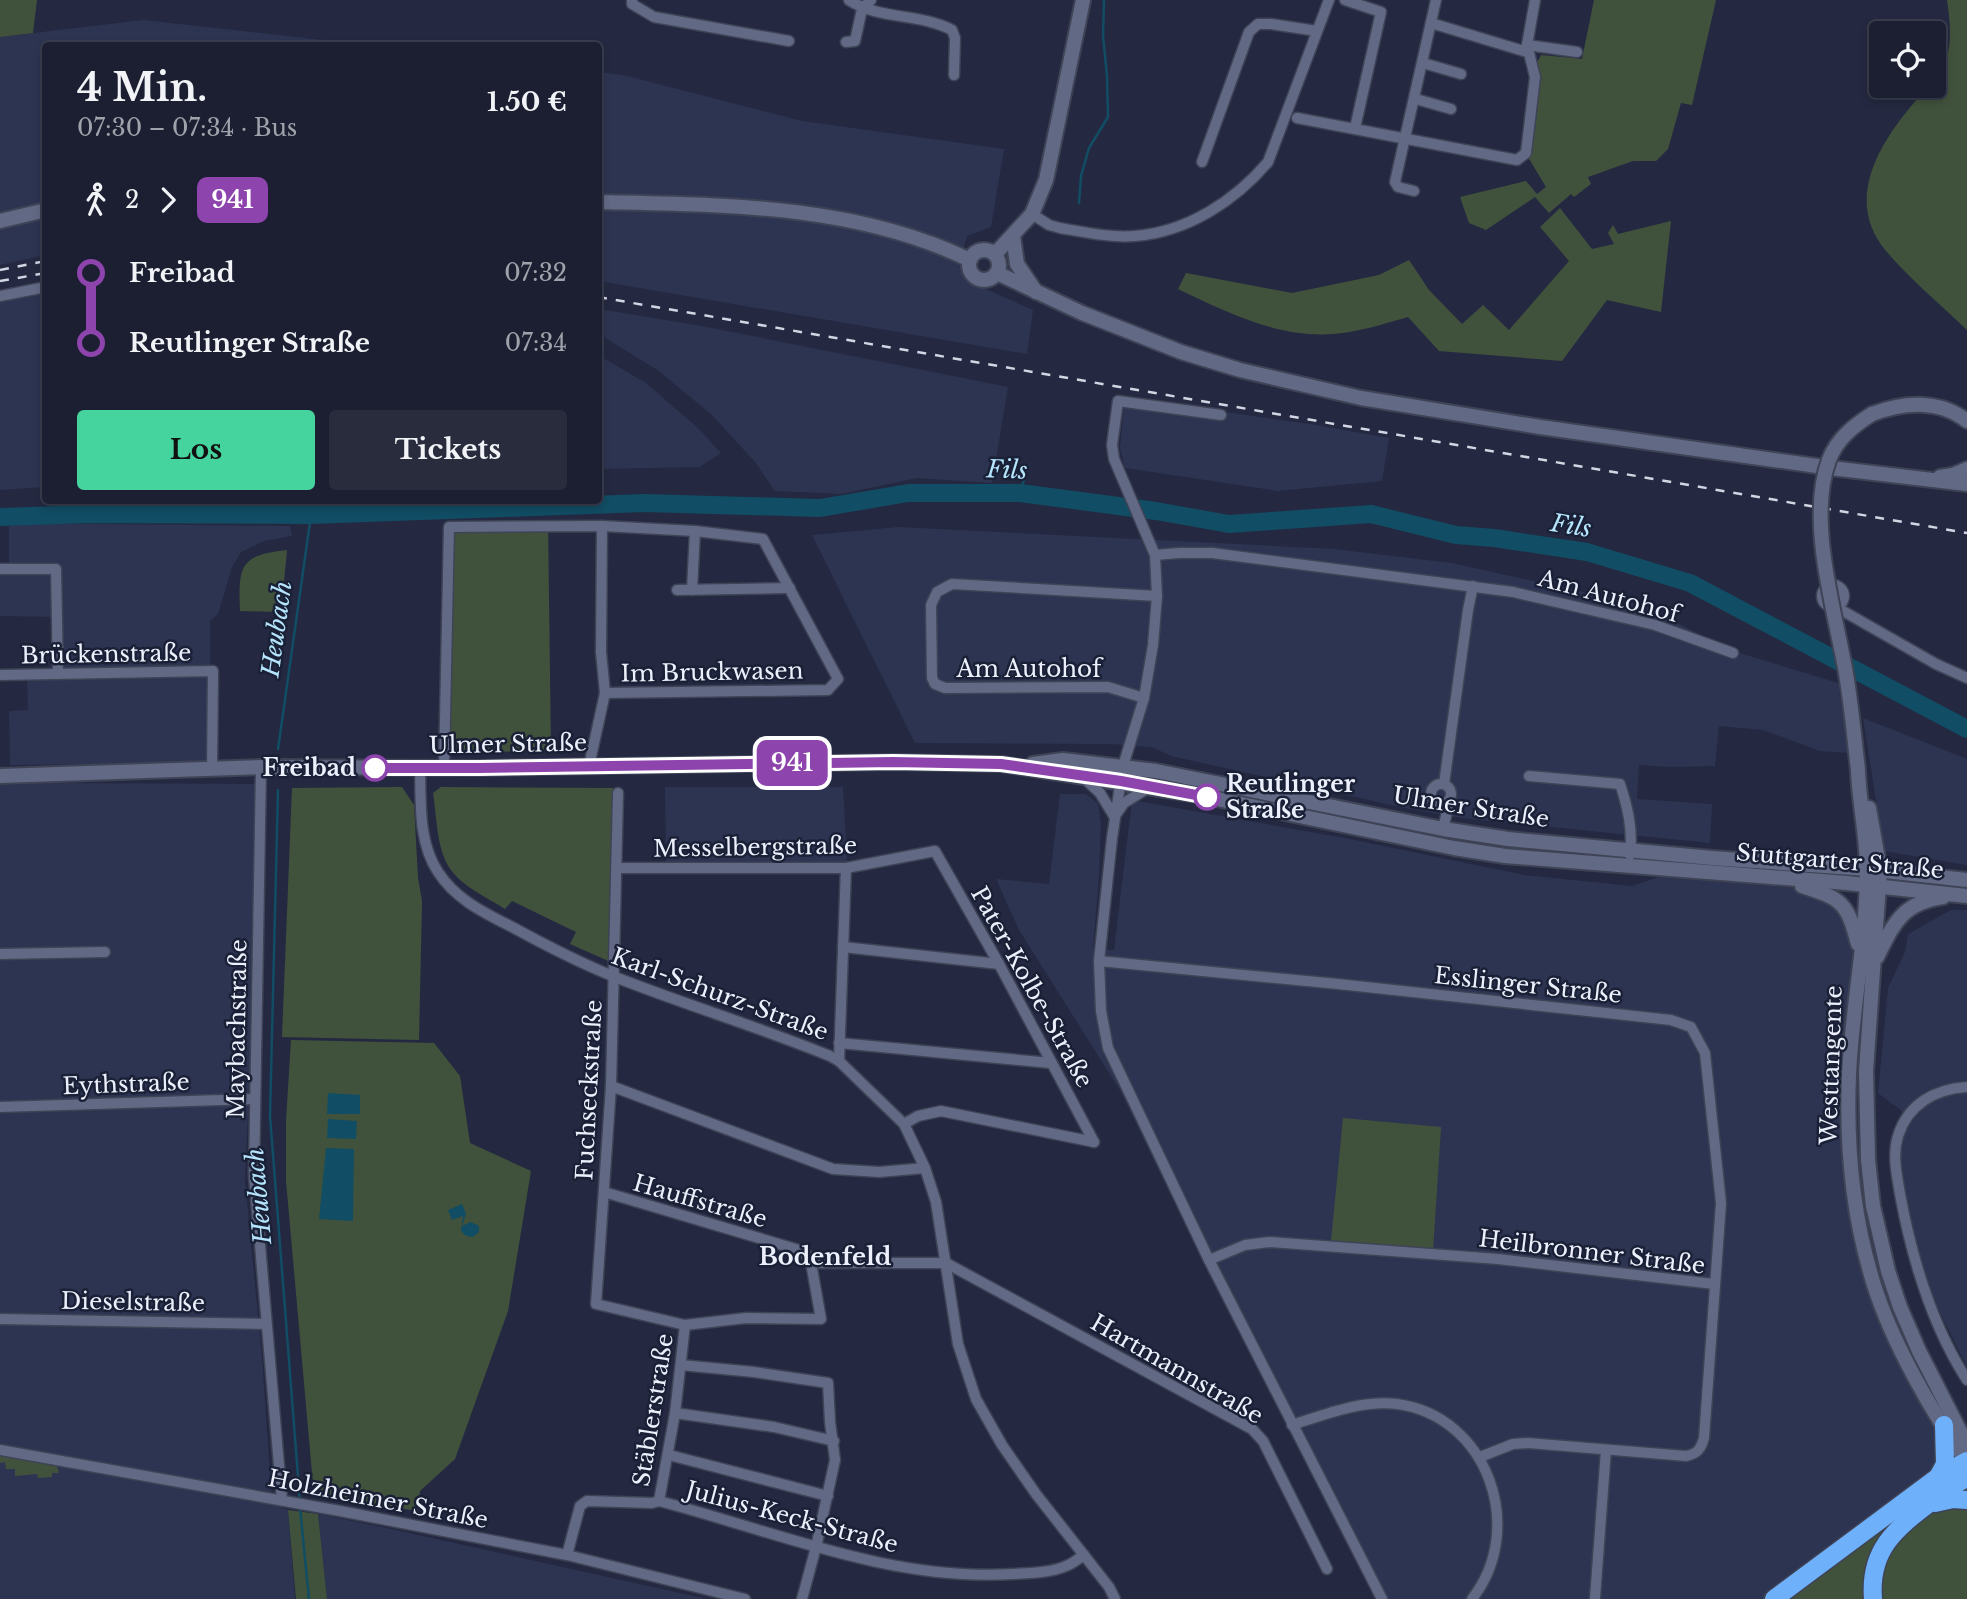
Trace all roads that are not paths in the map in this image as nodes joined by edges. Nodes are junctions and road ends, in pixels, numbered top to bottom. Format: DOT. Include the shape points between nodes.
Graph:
graph roads {
  1 [pos="632,0"];
  2 [pos="849,0"];
  3 [pos="872,0"];
  4 [pos="1083,0"];
  5 [pos="1329,0"];
  6 [pos="1345,0"];
  7 [pos="1436,0"];
  8 [pos="1535,0"];
  9 [pos="862,9"];
  10 [pos="1431,23"];
  11 [pos="1317,31"];
  12 [pos="789,41"];
  13 [pos="846,42"];
  14 [pos="1527,49"];
  15 [pos="1577,52"];
  16 [pos="1423,63"];
  17 [pos="1461,74"];
  18 [pos="954,75"];
  19 [pos="1416,99"];
  20 [pos="1451,109"];
  21 [pos="1297,118"];
  22 [pos="1355,128"];
  23 [pos="1407,137"];
  24 [pos="1202,162"];
  25 [pos="1414,191"];
  26 [pos="602,202"];
  27 [pos="42,210"];
  28 [pos="1032,214"];
  29 [pos="0,221"];
  30 [pos="1013,236"];
  31 [pos="995,254"];
  32 [pos="970,260"];
  33 [pos="997,273"];
  34 [pos="42,288"];
  35 [pos="1038,294"];
  36 [pos="0,296"];
  37 [pos="1221,415"];
  38 [pos="1967,421"];
  39 [pos="1967,470"];
  40 [pos="1921,479"];
  41 [pos="1967,484"];
  42 [pos="602,527"];
  43 [pos="695,531"];
  44 [pos="1155,555"];
  45 [pos="0,569"];
  46 [pos="1473,586"];
  47 [pos="789,588"];
  48 [pos="677,590"];
  49 [pos="692,590"];
  50 [pos="1157,596"];
  51 [pos="1836,607"];
  52 [pos="1733,653"];
  53 [pos="58,674"];
  54 [pos="0,675"];
  55 [pos="1967,678"];
  56 [pos="605,693"];
  57 [pos="1144,698"];
  58 [pos="589,766"];
  59 [pos="1017,766"];
  60 [pos="261,767"];
  61 [pos="420,768"];
  62 [pos="444,768"];
  63 [pos="212,770"];
  64 [pos="1122,774"];
  65 [pos="0,776"];
  66 [pos="1083,776"];
  67 [pos="1529,776"];
  68 [pos="1444,784"];
  69 [pos="1150,786"];
  70 [pos="618,793"];
  71 [pos="1450,799"];
  72 [pos="1115,816"];
  73 [pos="1443,829"];
  74 [pos="935,851"];
  75 [pos="1631,851"];
  76 [pos="1712,858"];
  77 [pos="1629,866"];
  78 [pos="617,868"];
  79 [pos="846,868"];
  80 [pos="1873,870"];
  81 [pos="1709,873"];
  82 [pos="1780,879"];
  83 [pos="1967,880"];
  84 [pos="1873,886"];
  85 [pos="1963,895"];
  86 [pos="843,947"];
  87 [pos="105,952"];
  88 [pos="1860,953"];
  89 [pos="0,954"];
  90 [pos="1099,961"];
  91 [pos="1875,961"];
  92 [pos="999,964"];
  93 [pos="614,977"];
  94 [pos="839,1043"];
  95 [pos="839,1061"];
  96 [pos="1051,1063"];
  97 [pos="611,1087"];
  98 [pos="1967,1087"];
  99 [pos="254,1099"];
  100 [pos="0,1107"];
  101 [pos="904,1124"];
  102 [pos="925,1168"];
  103 [pos="604,1192"];
  104 [pos="1209,1260"];
  105 [pos="811,1263"];
  106 [pos="946,1263"];
  107 [pos="1714,1284"];
  108 [pos="0,1319"];
  109 [pos="266,1324"];
  110 [pos="685,1325"];
  111 [pos="681,1365"];
  112 [pos="1967,1380"];
  113 [pos="676,1413"];
  114 [pos="1292,1425"];
  115 [pos="1944,1425"];
  116 [pos="834,1441"];
  117 [pos="0,1450"];
  118 [pos="1606,1450"];
  119 [pos="669,1455"];
  120 [pos="1480,1457"];
  121 [pos="1967,1461"];
  122 [pos="1938,1477"];
  123 [pos="828,1496"];
  124 [pos="1967,1500"];
  125 [pos="286,1501"];
  126 [pos="659,1501"];
  127 [pos="1928,1504"];
  128 [pos="816,1547"];
  129 [pos="567,1555"];
  130 [pos="1084,1555"];
  131 [pos="1328,1569"];
  132 [pos="1595,1598"];
  133 [pos="746,1599"];
  134 [pos="802,1599"];
  135 [pos="1115,1599"];
  136 [pos="1382,1599"];
  137 [pos="1472,1599"];
  138 [pos="1774,1599"];
  139 [pos="1873,1599"];
  1 -- 12 [label="street" via="654,17"];
  2 -- 9 [label="street"];
  3 -- 9 [label="street"];
  4 -- 28 [label="main road" via="1046,180"];
  5 -- 11 [label="street"];
  6 -- 22 [label="street" via="1381,12"];
  7 -- 10 [label="street"];
  8 -- 14 [label="street"];
  9 -- 13 [label="street" via="855,41"];
  9 -- 18 [label="street" via="952,30"];
  10 -- 14 [label="street"];
  10 -- 16 [label="street"];
  11 -- 24 [label="street" via="1258,24 1248,32"];
  11 -- 28 [label="street" via="1268,162 1234,197 1175,229 1134,236 1060,228"];
  14 -- 15 [label="street"];
  14 -- 23 [label="street" via="1535,77 1526,153 1517,160"];
  16 -- 17 [label="street"];
  16 -- 19 [label="street"];
  19 -- 20 [label="street"];
  19 -- 23 [label="street"];
  21 -- 22 [label="street"];
  22 -- 23 [label="street"];
  23 -- 25 [label="street" via="1395,185"];
  26 -- 32 [label="main road" via="732,205 840,219 915,237"];
  27 -- 29 [label="main road"];
  28 -- 30 [label="main road"];
  30 -- 31 [label="main road"];
  30 -- 35 [label="main road" via="1017,264"];
  31 -- 32 [label="main road" via="981,250"];
  31 -- 33 [label="main road" via="1000,264"];
  32 -- 33 [label="main road" via="972,274 980,280"];
  33 -- 35 [label="main road"];
  34 -- 36 [label="street"];
  35 -- 40 [label="main road" via="1181,352 1361,398 1540,428"];
  37 -- 44 [label="street" via="1118,401 1114,459"];
  38 -- 80 [label="main road, Westtangente, bridge" via="1938,407 1913,404 1872,414 1843,436 1829,458 1822,485 1825,559"];
  39 -- 40 [label="main road"];
  40 -- 41 [label="main road"];
  42 -- 43 [label="street, Im Bruckwasen"];
  42 -- 56 [label="street"];
  42 -- 62 [label="street, Im Bruckwasen" via="449,527"];
  43 -- 47 [label="street, Im Bruckwasen" via="763,539"];
  43 -- 49 [label="street"];
  44 -- 46 [label="street, Am Autohof" via="1212,553"];
  44 -- 50 [label="street"];
  45 -- 53 [label="street" via="56,569"];
  46 -- 52 [label="street, Am Autohof" via="1638,621"];
  46 -- 68 [label="street"];
  47 -- 49 [label="street"];
  47 -- 56 [label="street, Im Bruckwasen" via="838,679 828,690"];
  48 -- 49 [label="street"];
  50 -- 57 [label="street"];
  50 -- 57 [label="street, Am Autohof" via="952,584 937,592 930,605 935,684 945,688 1108,687"];
  51 -- 55 [label="street"];
  53 -- 54 [label="street, Brückenstraße"];
  53 -- 63 [label="street, Brückenstraße" via="213,671"];
  56 -- 58 [label="street"];
  57 -- 64 [label="street"];
  58 -- 59 [label="main road, Ulmer Straße" via="916,762"];
  58 -- 62 [label="main road, Ulmer Straße"];
  59 -- 64 [label="main road, Ulmer Straße" via="1063,760"];
  59 -- 66 [label="main road, Ulmer Straße"];
  60 -- 61 [label="main road, Ulmer Straße"];
  60 -- 63 [label="main road, Ulmer Straße"];
  60 -- 99 [label="street, Maybachstraße"];
  61 -- 62 [label="main road, Ulmer Straße"];
  61 -- 93 [label="street, Karl-Schurz-Straße" via="429,855 453,892 556,951"];
  63 -- 65 [label="main road, Ulmer Straße"];
  64 -- 66 [label="main road, Ulmer Straße"];
  64 -- 69 [label="main road, Ulmer Straße"];
  64 -- 72 [label="street"];
  64 -- 73 [label="main road, Ulmer Straße"];
  66 -- 72 [label="street"];
  67 -- 75 [label="street" via="1620,784 1631,824"];
  68 -- 71 [label="street" via="1450,789"];
  68 -- 71 [label="street" via="1434,786 1431,799 1438,804"];
  69 -- 72 [label="street" via="1124,803"];
  69 -- 77 [label="main road, Ulmer Straße" via="1454,848"];
  70 -- 78 [label="street, Fuchseckstraße"];
  71 -- 73 [label="street"];
  72 -- 90 [label="street"];
  73 -- 75 [label="main road, Ulmer Straße"];
  74 -- 79 [label="street, Messelbergstraße"];
  74 -- 92 [label="street, Pater-Kolbe-Straße"];
  75 -- 76 [label="main road, Ulmer Straße"];
  75 -- 77 [label="street"];
  76 -- 80 [label="main road, Stuttgarter Straße"];
  77 -- 81 [label="main road, Ulmer Straße"];
  78 -- 79 [label="street, Messelbergstraße"];
  78 -- 93 [label="street, Fuchseckstraße"];
  79 -- 86 [label="street"];
  80 -- 83 [label="main road, Stuttgarter Straße"];
  80 -- 84 [label="main road, Westtangente"];
  81 -- 82 [label="main road, Stuttgarter Straße"];
  82 -- 84 [label="main road, Stuttgarter Straße"];
  82 -- 88 [label="main road" via="1833,896 1845,907"];
  84 -- 85 [label="main road, Stuttgarter Straße"];
  84 -- 88 [label="main road, Westtangente"];
  84 -- 91 [label="main road, Westtangente"];
  85 -- 91 [label="main road" via="1910,908 1896,920"];
  86 -- 92 [label="street"];
  86 -- 94 [label="street"];
  87 -- 89 [label="street"];
  88 -- 115 [label="main road, Westtangente" via="1849,1098 1855,1199 1864,1248 1884,1310"];
  90 -- 104 [label="street" via="1108,1048"];
  90 -- 107 [label="street, Esslinger Straße" via="1501,1000 1671,1020 1691,1027 1705,1054 1721,1203"];
  91 -- 121 [label="main road, Westtangente" via="1866,1110 1877,1228 1900,1307"];
  92 -- 96 [label="street, Pater-Kolbe-Straße"];
  93 -- 95 [label="street, Karl-Schurz-Straße"];
  93 -- 97 [label="street, Fuchseckstraße"];
  94 -- 95 [label="street"];
  94 -- 96 [label="street"];
  95 -- 101 [label="street, Karl-Schurz-Straße"];
  96 -- 101 [label="street, Pater-Kolbe-Straße" via="1094,1143 941,1111"];
  97 -- 102 [label="street" via="833,1168 878,1172"];
  97 -- 103 [label="street, Fuchseckstraße"];
  98 -- 112 [label="street" via="1933,1094 1918,1104 1897,1138 1895,1161 1922,1287"];
  99 -- 100 [label="street, Eythstraße"];
  99 -- 109 [label="street, Maybachstraße" via="254,1175"];
  101 -- 102 [label="street, Karl-Schurz-Straße"];
  102 -- 106 [label="street, Karl-Schurz-Straße"];
  103 -- 105 [label="street, Hauffstraße" via="799,1250"];
  103 -- 110 [label="street, Fuchseckstraße" via="596,1304"];
  104 -- 107 [label="street, Heilbronner Straße" via="1245,1245 1269,1242 1498,1259"];
  104 -- 114 [label="street"];
  105 -- 106 [label="street"];
  105 -- 110 [label="street" via="821,1319 746,1318"];
  106 -- 130 [label="street, Karl-Schurz-Straße" via="958,1344 976,1399 1002,1445"];
  106 -- 131 [label="street, Hartmannstraße" via="1252,1429 1263,1441"];
  107 -- 118 [label="street, Heilbronner Straße" via="1700,1450 1686,1456"];
  108 -- 109 [label="street, Dieselstraße"];
  109 -- 125 [label="street, Maybachstraße"];
  110 -- 111 [label="street, Stäblerstraße"];
  111 -- 113 [label="street, Stäblerstraße"];
  111 -- 116 [label="street" via="828,1383"];
  113 -- 116 [label="street"];
  113 -- 119 [label="street, Stäblerstraße"];
  114 -- 120 [label="street" via="1350,1407 1396,1404 1436,1418"];
  114 -- 136 [label="street"];
  115 -- 121 [label="main road, Westtangente"];
  115 -- 122 [label="highway" via="1945,1464"];
  116 -- 123 [label="street"];
  117 -- 125 [label="street, Holzheimer Straße"];
  118 -- 120 [label="street, Heilbronner Straße" via="1528,1443"];
  118 -- 132 [label="street"];
  119 -- 123 [label="street"];
  119 -- 126 [label="street, Stäblerstraße"];
  120 -- 137 [label="street" via="1497,1503 1497,1535 1488,1573"];
  121 -- 122 [label="highway"];
  121 -- 127 [label="highway"];
  122 -- 138 [label="highway"];
  123 -- 128 [label="street"];
  124 -- 127 [label="highway"];
  125 -- 129 [label="street, Holzheimer Straße"];
  126 -- 128 [label="street, Julius-Keck-Straße"];
  126 -- 129 [label="street, Julius-Keck-Straße" via="587,1501 580,1506"];
  127 -- 139 [label="highway" via="1896,1530 1882,1549 1872,1580"];
  128 -- 130 [label="street, Julius-Keck-Straße" via="905,1567 978,1576 1065,1567"];
  128 -- 134 [label="street"];
  129 -- 133 [label="street, Holzheimer Straße"];
  130 -- 135 [label="street, Karl-Schurz-Straße"];
}
